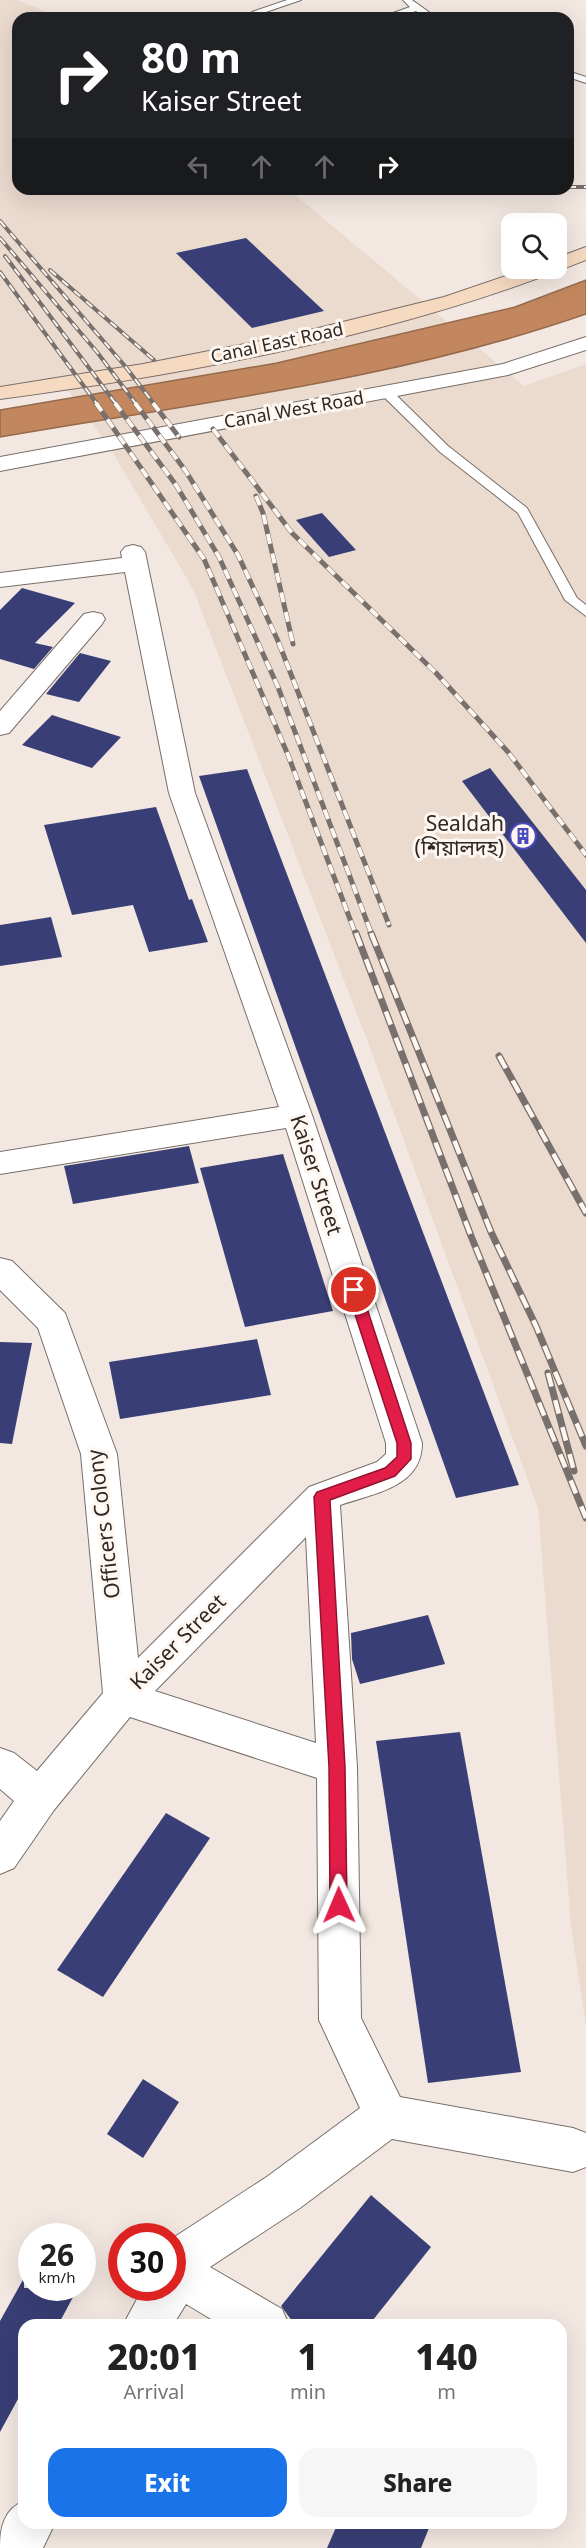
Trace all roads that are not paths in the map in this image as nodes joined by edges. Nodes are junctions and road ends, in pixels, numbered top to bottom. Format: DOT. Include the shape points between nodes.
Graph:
graph roads {
  1 [pos="296,0"];
  2 [pos="405,0"];
  3 [pos="417,8"];
  4 [pos="257,12"];
  5 [pos="404,12"];
  6 [pos="423,12"];
  7 [pos="586,253"];
  8 [pos="567,261"];
  9 [pos="518,279"];
  10 [pos="586,343"];
  11 [pos="0,393"];
  12 [pos="387,393"];
  13 [pos="0,464"];
  14 [pos="0,580"];
  15 [pos="586,612"];
  16 [pos="93,619"];
  17 [pos="0,727"];
  18 [pos="297,1115"];
  19 [pos="0,1163"];
  20 [pos="0,1270"];
  21 [pos="322,1497"];
  22 [pos="123,1698"];
  23 [pos="0,1766"];
  24 [pos="337,1767"];
  25 [pos="40,1797"];
  26 [pos="0,1855"];
  27 [pos="386,2116"];
  28 [pos="573,2150"];
  29 [pos="186,2261"];
  30 [pos="186,2287"];
  31 [pos="161,2301"];
  32 [pos="150,2319"];
  33 [pos="253,2319"];
  34 [pos="27,2529"];
  35 [pos="17,2548"];
  1 -- 4 [label="lane"];
  2 -- 3 [label="lane"];
  3 -- 5 [label="lane"];
  3 -- 6 [label="lane"];
  7 -- 8 [label="main road"];
  9 -- 11 [label="main road, Canal East Road" via="443,306 355,327 188,362"];
  10 -- 12 [label="street, Canal West Road" via="508,369"];
  12 -- 13 [label="street, Canal West Road"];
  12 -- 15 [label="lane" via="444,449 523,512 572,600"];
  14 -- 18 [label="street, Kaiser Street" via="134,558 182,793"];
  16 -- 17 [label="street"];
  18 -- 19 [label="street"];
  18 -- 21 [label="street, Kaiser Street" via="404,1443 404,1459 390,1472"];
  20 -- 22 [label="street, Officers Colony" via="53,1322 99,1454"];
  21 -- 22 [label="street, Kaiser Street"];
  21 -- 24 [label="street"];
  22 -- 24 [label="street"];
  22 -- 25 [label="street, Kaiser Street"];
  23 -- 25 [label="street"];
  24 -- 27 [label="street" via="340,2020"];
  25 -- 26 [label="street, Kaiser Street"];
  27 -- 28 [label="street"];
  27 -- 29 [label="street" via="284,2192 192,2252"];
  30 -- 33 [label="street"];
  31 -- 32 [label="street"];
  34 -- 35 [label="street"];
}
